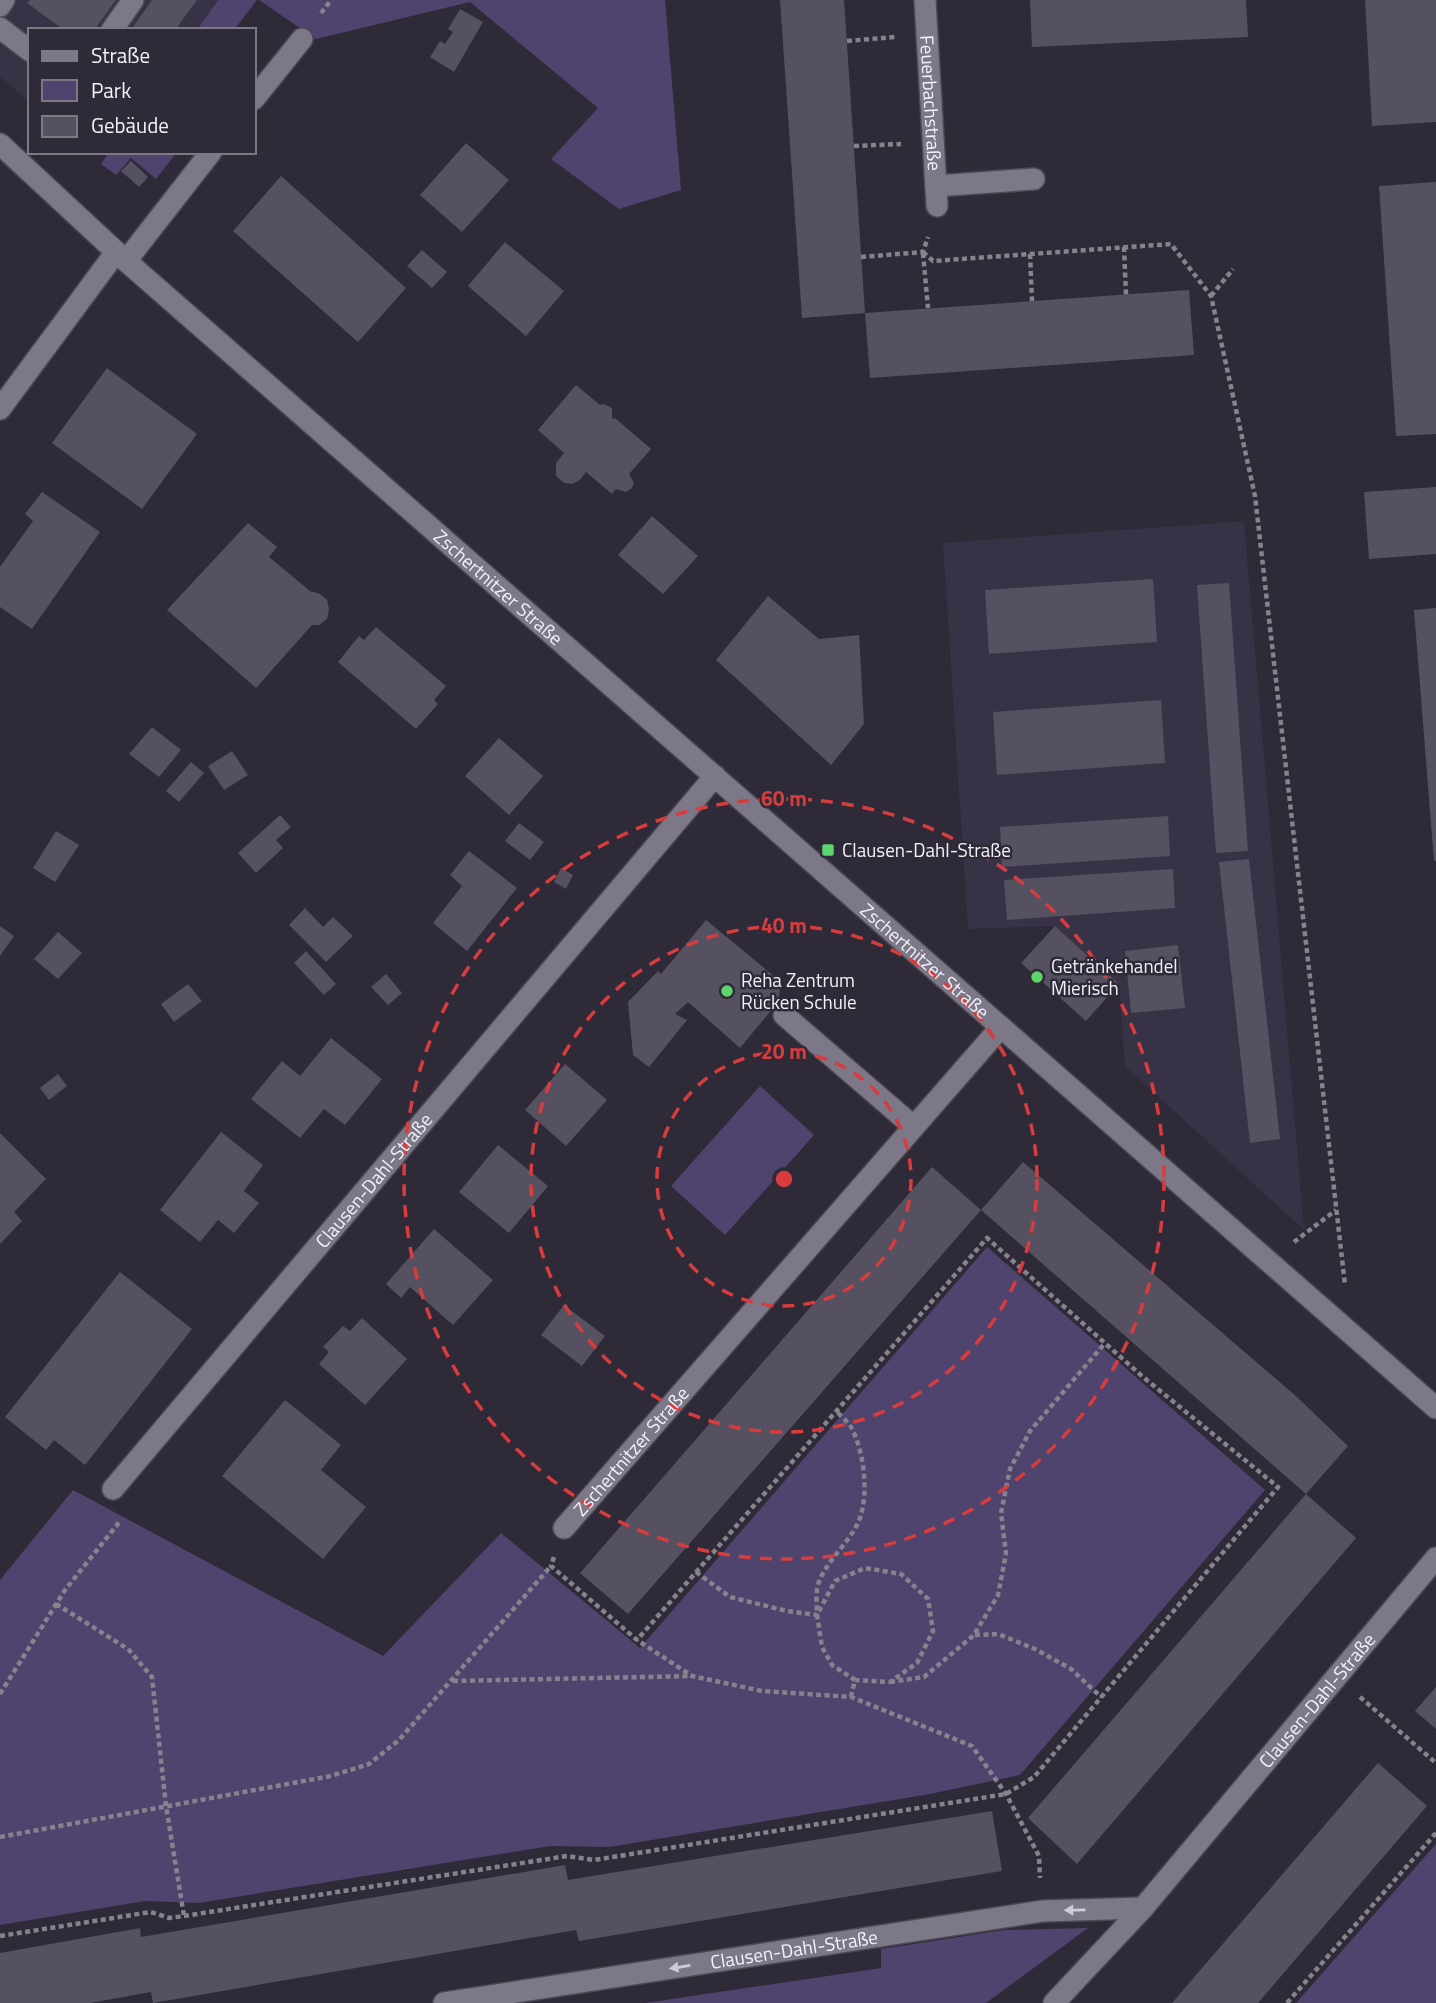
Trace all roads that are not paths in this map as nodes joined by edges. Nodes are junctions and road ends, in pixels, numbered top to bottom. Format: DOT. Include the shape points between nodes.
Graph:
graph roads {
  1 [pos="4,0"];
  2 [pos="134,0"];
  3 [pos="925,0"];
  4 [pos="0,6"];
  5 [pos="0,28"];
  6 [pos="113,28"];
  7 [pos="302,39"];
  8 [pos="28,49"];
  9 [pos="256,96"];
  10 [pos="0,144"];
  11 [pos="209,154"];
  12 [pos="1034,179"];
  13 [pos="121,256"];
  14 [pos="0,410"];
  15 [pos="715,776"];
  16 [pos="784,1015"];
  17 [pos="1001,1027"];
  18 [pos="914,1127"];
  19 [pos="1436,1408"];
  20 [pos="113,1489"];
  21 [pos="564,1528"];
  22 [pos="1436,1558"];
  23 [pos="1143,1908"];
  24 [pos="444,2003"];
  25 [pos="1054,2003"];
  1 -- 4 [label="street"];
  2 -- 6 [label="street"];
  3 -- 12 [label="street, Feuerbachstraße" via="937,196"];
  5 -- 8 [label="street"];
  7 -- 9 [label="street"];
  10 -- 13 [label="street, Zschertnitzer Straße"];
  11 -- 13 [label="street"];
  13 -- 14 [label="street"];
  13 -- 15 [label="street, Zschertnitzer Straße"];
  15 -- 17 [label="street, Zschertnitzer Straße"];
  15 -- 20 [label="street, Clausen-Dahl-Straße"];
  16 -- 18 [label="street"];
  17 -- 18 [label="street, Zschertnitzer Straße"];
  17 -- 19 [label="street, Zschertnitzer Straße"];
  18 -- 21 [label="street, Zschertnitzer Straße"];
  22 -- 23 [label="street, Clausen-Dahl-Straße"];
  23 -- 24 [label="street, Clausen-Dahl-Straße, one-way" via="1043,1910"];
  23 -- 25 [label="street, Clausen-Dahl-Straße"];
}
